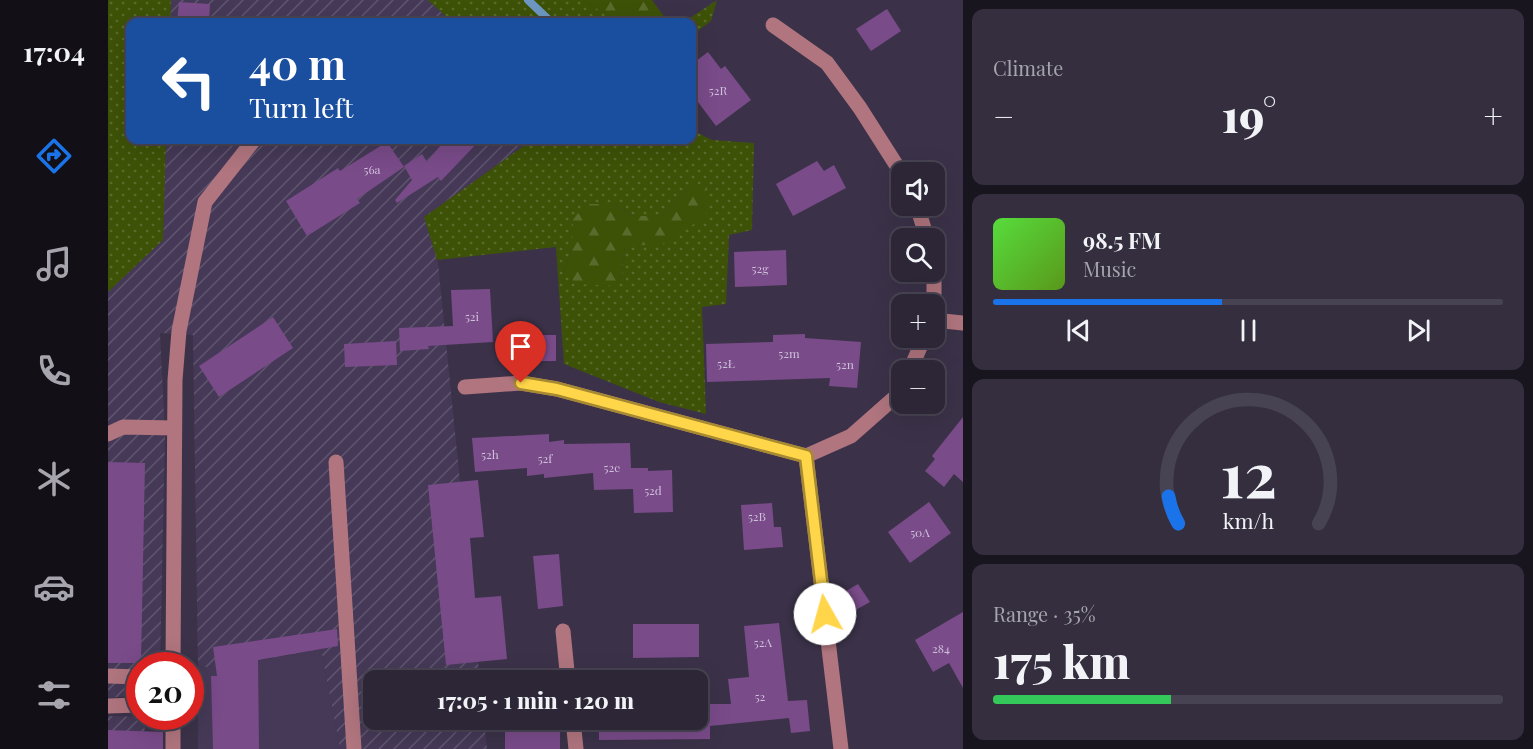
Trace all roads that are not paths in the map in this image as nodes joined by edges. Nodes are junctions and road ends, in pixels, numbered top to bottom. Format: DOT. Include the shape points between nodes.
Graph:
graph roads {
  1 [pos="773,25"];
  2 [pos="251,144"];
  3 [pos="894,162"];
  4 [pos="945,321"];
  5 [pos="963,323"];
  6 [pos="465,387"];
  7 [pos="891,401"];
  8 [pos="174,428"];
  9 [pos="108,434"];
  10 [pos="806,456"];
  11 [pos="336,462"];
  12 [pos="562,631"];
  13 [pos="173,652"];
  14 [pos="567,670"];
  15 [pos="108,676"];
  16 [pos="126,677"];
  17 [pos="126,705"];
  18 [pos="108,706"];
  19 [pos="173,730"];
  20 [pos="574,730"];
  21 [pos="173,749"];
  22 [pos="354,749"];
  23 [pos="576,749"];
  24 [pos="841,749"];
  1 -- 3 [label="lane" via="827,63"];
  2 -- 8 [label="lane" via="205,201 179,331"];
  4 -- 5 [label="lane"];
  6 -- 10 [label="lane" via="521,383 557,389"];
  7 -- 10 [label="lane" via="851,436"];
  8 -- 9 [label="lane" via="123,427"];
  8 -- 13 [label="lane"];
  10 -- 24 [label="lane"];
  11 -- 22 [label="lane"];
  12 -- 14 [label="lane"];
  15 -- 16 [label="lane"];
  17 -- 18 [label="lane"];
  19 -- 21 [label="lane"];
  20 -- 23 [label="lane"];
}
